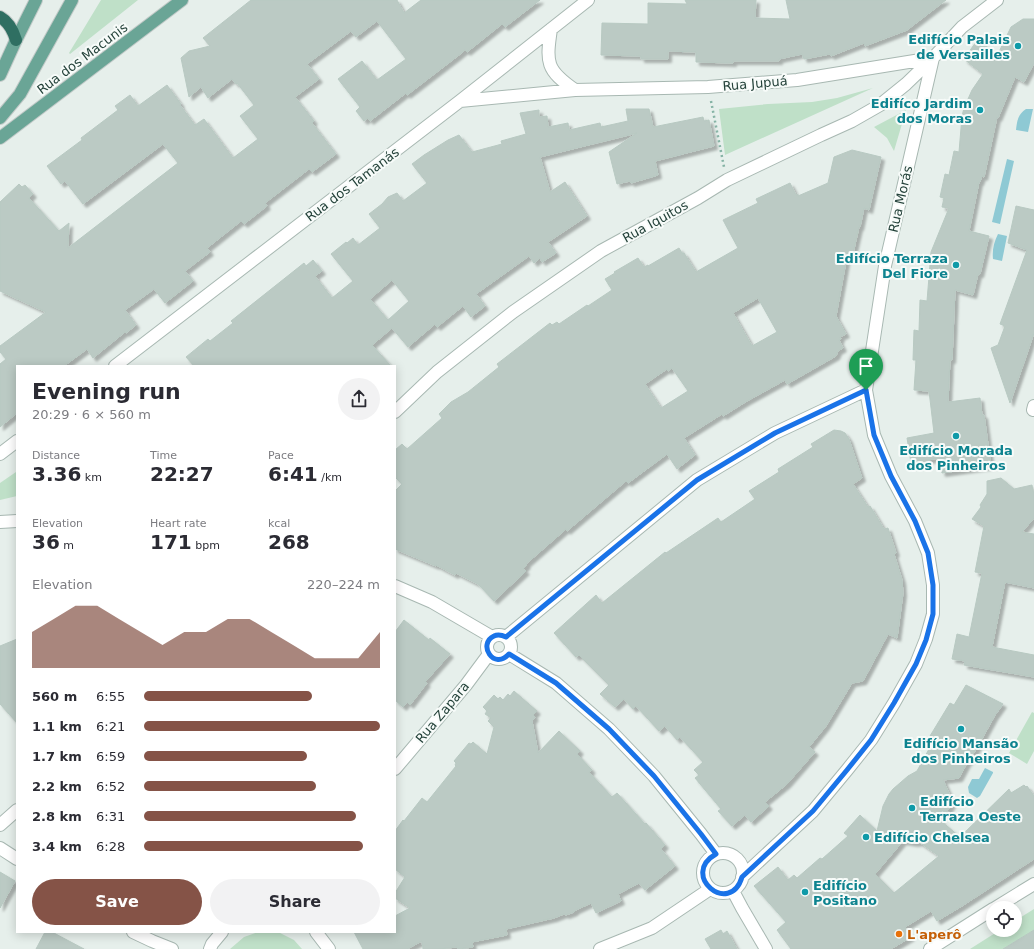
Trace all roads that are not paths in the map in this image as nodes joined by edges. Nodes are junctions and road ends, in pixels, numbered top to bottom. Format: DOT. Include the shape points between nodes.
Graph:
graph roads {
  1 [pos="36,0"];
  2 [pos="72,0"];
  3 [pos="182,0"];
  4 [pos="588,0"];
  5 [pos="997,0"];
  6 [pos="0,17"];
  7 [pos="551,29"];
  8 [pos="16,40"];
  9 [pos="933,58"];
  10 [pos="0,75"];
  11 [pos="575,90"];
  12 [pos="460,101"];
  13 [pos="0,118"];
  14 [pos="0,138"];
  15 [pos="116,365"];
  16 [pos="866,390"];
  17 [pos="396,411"];
  18 [pos="16,442"];
  19 [pos="0,454"];
  20 [pos="16,521"];
  21 [pos="0,522"];
  22 [pos="396,586"];
  23 [pos="492,637"];
  24 [pos="506,637"];
  25 [pos="489,654"];
  26 [pos="509,654"];
  27 [pos="396,769"];
  28 [pos="16,811"];
  29 [pos="0,825"];
  30 [pos="0,848"];
  31 [pos="716,854"];
  32 [pos="16,858"];
  33 [pos="742,877"];
  34 [pos="1034,884"];
  35 [pos="710,889"];
  36 [pos="733,891"];
  37 [pos="1007,901"];
  38 [pos="986,914"];
  39 [pos="135,933"];
  40 [pos="221,933"];
  41 [pos="317,933"];
  42 [pos="172,949"];
  43 [pos="210,949"];
  44 [pos="329,949"];
  45 [pos="600,949"];
  46 [pos="766,949"];
  47 [pos="930,949"];
  1 -- 8 [label="main road"];
  2 -- 13 [label="main road" via="20,94"];
  3 -- 14 [label="main road, Rua dos Macunis"];
  4 -- 7 [label="street, Rua dos Tamanás"];
  5 -- 9 [label="street" via="962,27"];
  6 -- 8 [label="highway" via="13,30"];
  7 -- 11 [label="street" via="548,59 551,67 561,80"];
  7 -- 12 [label="street, Rua dos Tamanás"];
  8 -- 10 [label="main road"];
  9 -- 11 [label="street, Rua Jupuá" via="797,80 708,87"];
  9 -- 16 [label="street, Rua Morás" via="885,266"];
  9 -- 17 [label="street, Rua Iquitos" via="880,105 852,121 727,180 601,251 513,312 438,372"];
  11 -- 12 [label="street, Rua Jupuá"];
  12 -- 15 [label="street, Rua dos Tamanás"];
  16 -- 24 [label="street" via="775,433 697,480"];
  16 -- 33 [label="street, Rua Morás" via="874,435 928,553 933,585 933,614 916,664 871,740 813,811"];
  18 -- 19 [label="street"];
  20 -- 21 [label="street"];
  22 -- 23 [label="street" via="432,602"];
  23 -- 24 [label="street"];
  23 -- 25 [label="street" via="487,646"];
  24 -- 26 [label="street" via="512,647"];
  25 -- 26 [label="street" via="499,660"];
  25 -- 27 [label="street, Rua Zapara"];
  26 -- 31 [label="street" via="556,683 609,729 654,776"];
  28 -- 29 [label="street"];
  30 -- 32 [label="street"];
  31 -- 33 [label="street" via="725,853 738,860 743,871"];
  31 -- 35 [label="street" via="710,857 704,867 704,878"];
  33 -- 36 [label="street"];
  34 -- 37 [label="street"];
  35 -- 36 [label="street" via="721,893"];
  35 -- 45 [label="street" via="652,928"];
  36 -- 46 [label="street"];
  38 -- 47 [label="street"];
  39 -- 42 [label="street"];
  40 -- 43 [label="street"];
  41 -- 44 [label="street"];
}
